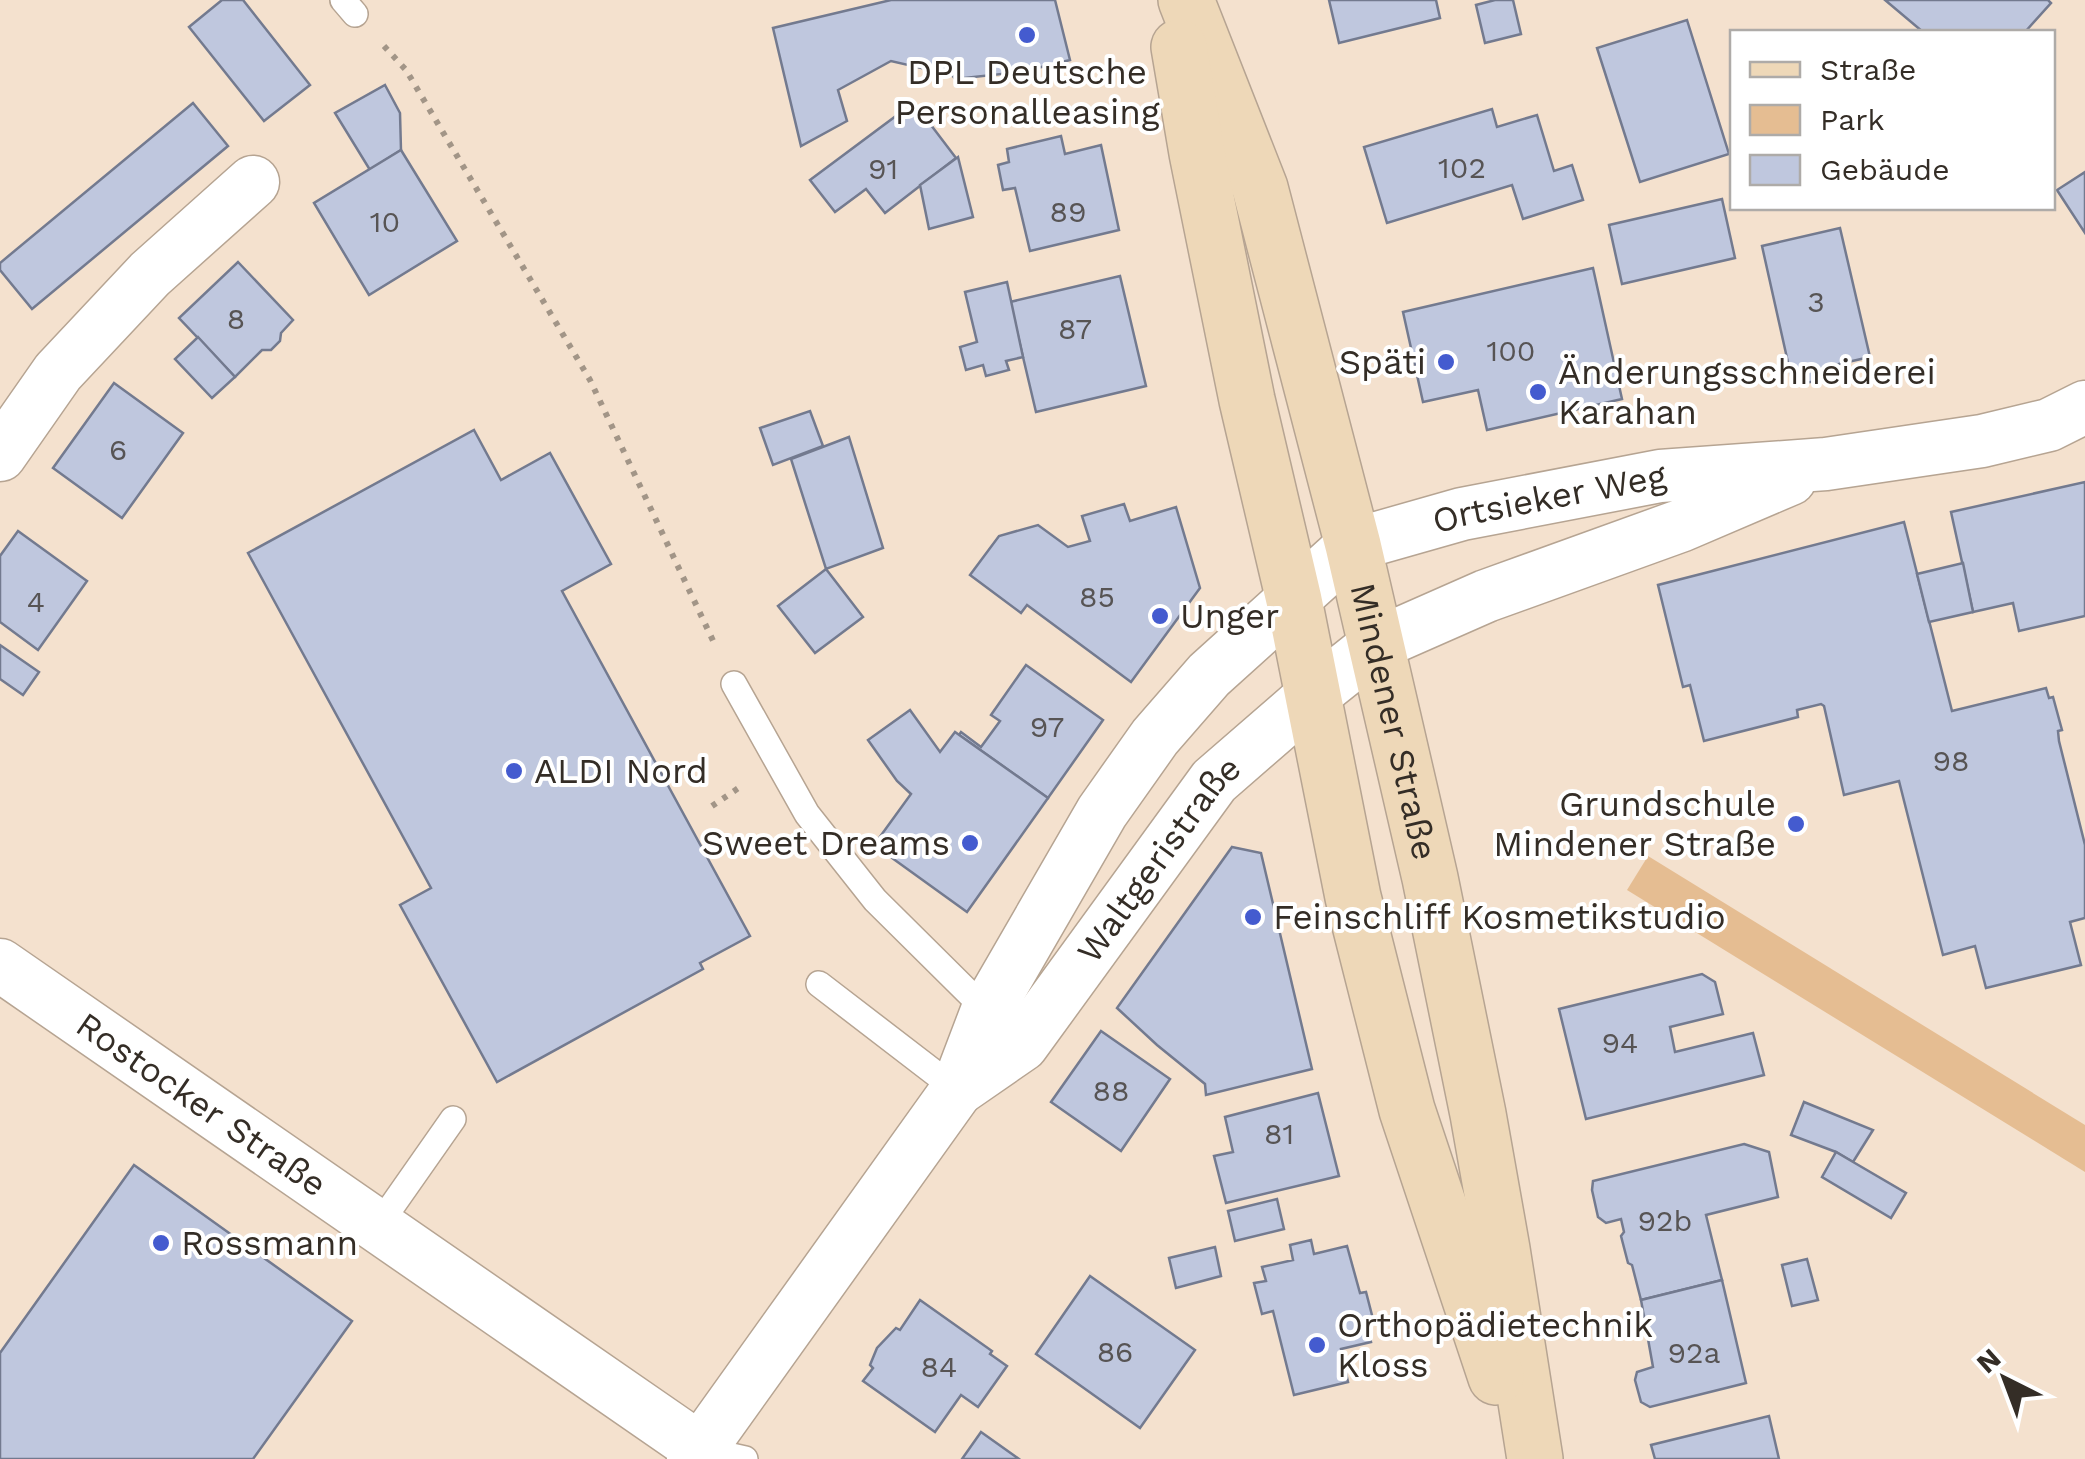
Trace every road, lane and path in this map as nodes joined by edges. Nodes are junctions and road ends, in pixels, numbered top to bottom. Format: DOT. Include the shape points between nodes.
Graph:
graph roads {
  1 [pos="1171,0"];
  2 [pos="1186,0"];
  3 [pos="349,7"];
  4 [pos="253,182"];
  5 [pos="2085,407"];
  6 [pos="0,456"];
  7 [pos="1826,464"];
  8 [pos="1354,546"];
  9 [pos="1294,600"];
  10 [pos="1376,644"];
  11 [pos="734,684"];
  12 [pos="1312,694"];
  13 [pos="734,792"];
  14 [pos="712,806"];
  15 [pos="0,965"];
  16 [pos="820,984"];
  17 [pos="1004,1028"];
  18 [pos="957,1090"];
  19 [pos="454,1119"];
  20 [pos="378,1226"];
  21 [pos="713,1456"];
  22 [pos="1522,1459"];
  23 [pos="1535,1459"];
  1 -- 9 [label="street, Mindener Straße" via="1200,172"];
  2 -- 8 [label="street, Mindener Straße" via="1260,188"];
  3 -- 11 [label="path" via="406,70 590,380"];
  4 -- 6 [label="street" via="150,274 58,372"];
  5 -- 7 [label="street, Ortsieker Weg" via="1982,441"];
  7 -- 8 [label="street, Ortsieker Weg" via="1660,476 1462,514"];
  7 -- 10 [label="street, Ortsieker Weg"];
  8 -- 9 [label="street, Ortsieker Weg"];
  8 -- 10 [label="street, Mindener Straße"];
  9 -- 12 [label="street, Mindener Straße"];
  9 -- 17 [label="street, Waltgeristraße" via="1209,676 1155,736 1102,812"];
  10 -- 12 [label="street, Waltgeristraße"];
  10 -- 23 [label="street, Mindener Straße" via="1478,1114"];
  11 -- 17 [label="lane" via="807,814 875,900"];
  12 -- 17 [label="street, Waltgeristraße" via="1214,780"];
  12 -- 22 [label="street, Mindener Straße" via="1353,897 1407,1110"];
  13 -- 14 [label="path"];
  15 -- 20 [label="street, Rostocker Straße"];
  16 -- 18 [label="lane"];
  17 -- 18 [label="street, Waltgeristraße"];
  18 -- 21 [label="street, Waltgeristraße"];
  19 -- 20 [label="lane"];
  20 -- 21 [label="street, Rostocker Straße"];
}
